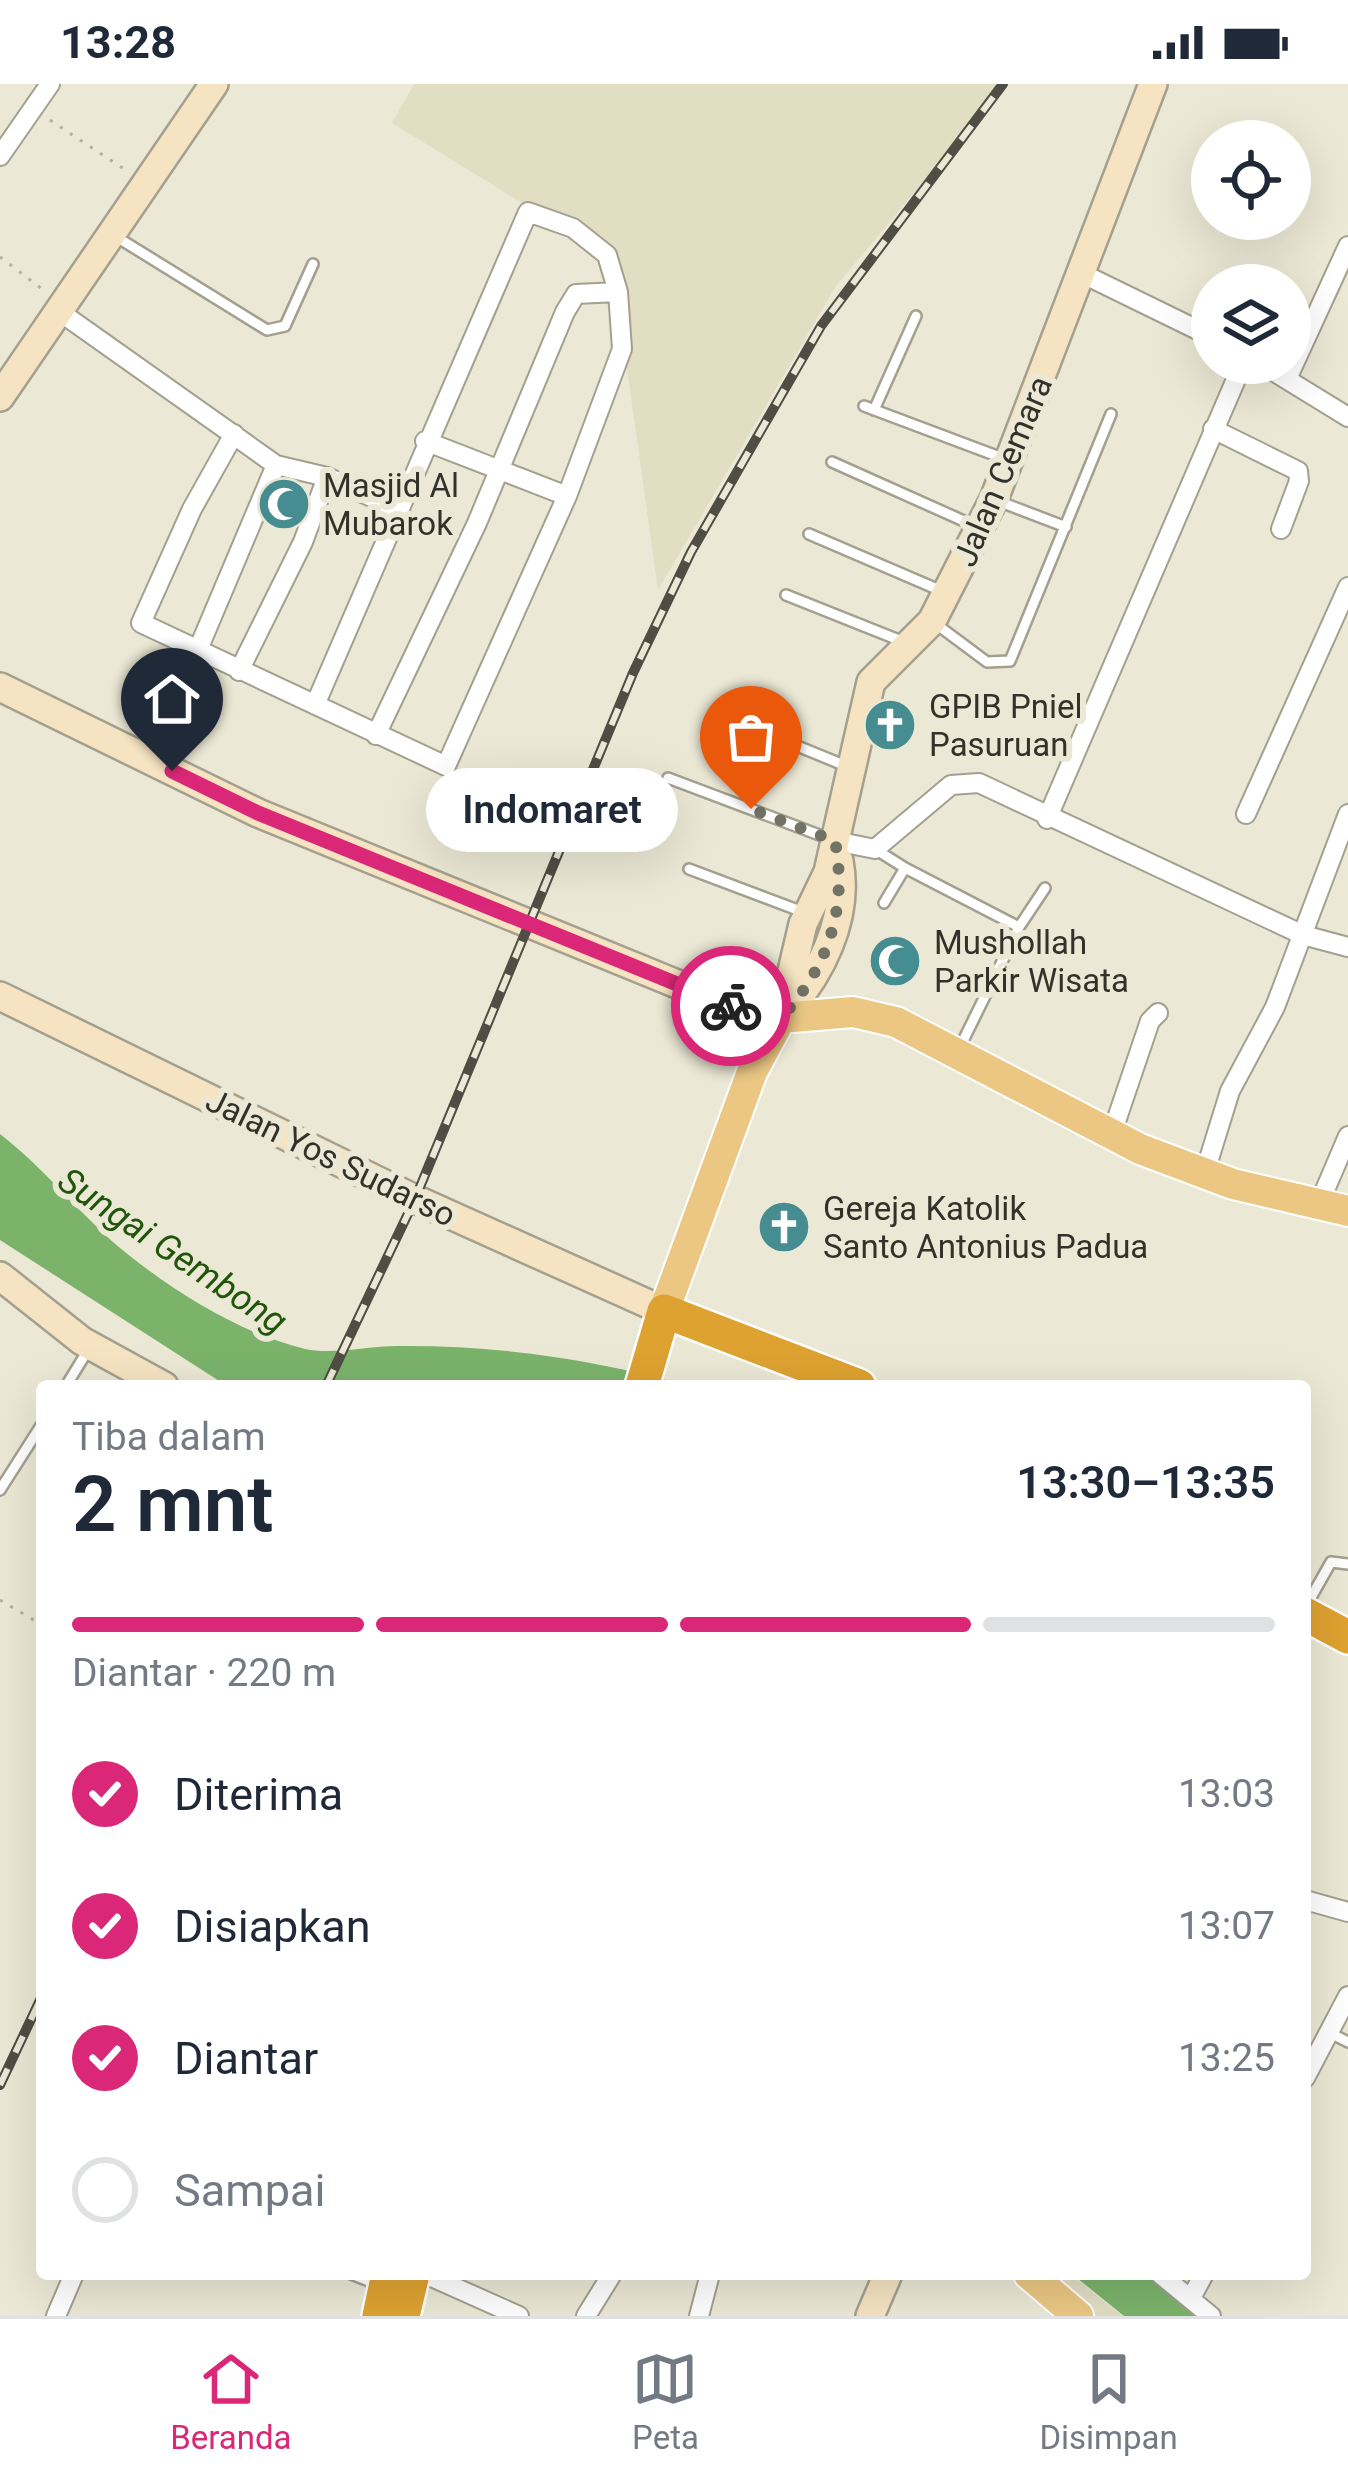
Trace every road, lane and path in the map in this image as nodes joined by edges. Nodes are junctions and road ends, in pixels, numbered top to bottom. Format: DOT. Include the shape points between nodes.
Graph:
graph roads {
  1 [pos="50,84"];
  2 [pos="214,84"];
  3 [pos="1153,84"];
  4 [pos="33,108"];
  5 [pos="0,156"];
  6 [pos="148,186"];
  7 [pos="115,236"];
  8 [pos="1348,246"];
  9 [pos="0,256"];
  10 [pos="313,263"];
  11 [pos="1081,272"];
  12 [pos="618,292"];
  13 [pos="62,309"];
  14 [pos="916,316"];
  15 [pos="1191,327"];
  16 [pos="1311,327"];
  17 [pos="1233,384"];
  18 [pos="1295,384"];
  19 [pos="0,397"];
  20 [pos="1111,414"];
  21 [pos="1348,416"];
  22 [pos="1213,429"];
  23 [pos="234,434"];
  24 [pos="424,441"];
  25 [pos="1010,461"];
  26 [pos="832,462"];
  27 [pos="276,465"];
  28 [pos="497,472"];
  29 [pos="327,477"];
  30 [pos="567,496"];
  31 [pos="994,499"];
  32 [pos="396,508"];
  33 [pos="1066,527"];
  34 [pos="980,528"];
  35 [pos="1281,529"];
  36 [pos="809,534"];
  37 [pos="1348,587"];
  38 [pos="950,594"];
  39 [pos="786,595"];
  40 [pos="932,621"];
  41 [pos="909,644"];
  42 [pos="197,652"];
  43 [pos="239,671"];
  44 [pos="0,687"];
  45 [pos="315,705"];
  46 [pos="763,732"];
  47 [pos="376,735"];
  48 [pos="851,768"];
  49 [pos="668,778"];
  50 [pos="1246,814"];
  51 [pos="1348,814"];
  52 [pos="1046,819"];
  53 [pos="835,841"];
  54 [pos="875,849"];
  55 [pos="905,868"];
  56 [pos="689,869"];
  57 [pos="1046,888"];
  58 [pos="884,903"];
  59 [pos="808,914"];
  60 [pos="1019,928"];
  61 [pos="1303,935"];
  62 [pos="1348,947"];
  63 [pos="0,996"];
  64 [pos="1158,1013"];
  65 [pos="781,1018"];
  66 [pos="957,1052"];
  67 [pos="1111,1136"];
  68 [pos="1348,1136"];
  69 [pos="1204,1174"];
  70 [pos="1334,1207"];
  71 [pos="0,1276"];
  72 [pos="664,1312"];
  73 [pos="91,1346"];
  74 [pos="645,1379"];
  75 [pos="70,1380"];
  76 [pos="153,1380"];
  77 [pos="844,1380"];
  78 [pos="36,1433"];
  79 [pos="0,1490"];
  80 [pos="1348,1564"];
  81 [pos="0,1600"];
  82 [pos="1311,1600"];
  83 [pos="1311,1615"];
  84 [pos="36,1621"];
  85 [pos="1348,1637"];
  86 [pos="1311,1902"];
  87 [pos="1348,1912"];
  88 [pos="1348,1996"];
  89 [pos="1339,2038"];
  90 [pos="1311,2071"];
  91 [pos="71,2280"];
  92 [pos="368,2280"];
  93 [pos="608,2280"];
  94 [pos="708,2280"];
  95 [pos="885,2280"];
  96 [pos="1036,2280"];
  97 [pos="1168,2280"];
  98 [pos="1201,2280"];
  99 [pos="400,2291"];
  100 [pos="1191,2298"];
  101 [pos="56,2316"];
  102 [pos="519,2316"];
  103 [pos="586,2316"];
  104 [pos="699,2316"];
  105 [pos="870,2316"];
  106 [pos="1078,2316"];
  107 [pos="1211,2316"];
  1 -- 4 [label="street"];
  2 -- 6 [label="street"];
  3 -- 11 [label="street, Jalan Cemara"];
  4 -- 5 [label="street"];
  4 -- 6 [label="path"];
  6 -- 7 [label="street"];
  7 -- 10 [label="lane" via="267,330 285,326"];
  7 -- 13 [label="street"];
  8 -- 16 [label="street"];
  9 -- 13 [label="path"];
  11 -- 15 [label="street"];
  11 -- 25 [label="street, Jalan Cemara"];
  12 -- 24 [label="street" via="598,244 530,211"];
  12 -- 28 [label="street" via="574,297"];
  12 -- 30 [label="street" via="622,349"];
  13 -- 19 [label="street"];
  13 -- 23 [label="street"];
  14 -- 25 [label="lane" via="869,408"];
  17 -- 22 [label="street"];
  18 -- 21 [label="street"];
  20 -- 33 [label="lane"];
  22 -- 35 [label="street" via="1298,471"];
  22 -- 52 [label="street"];
  23 -- 27 [label="street"];
  23 -- 42 [label="street" via="141,619"];
  24 -- 28 [label="street"];
  24 -- 32 [label="street"];
  25 -- 31 [label="street, Jalan Cemara"];
  26 -- 34 [label="lane"];
  27 -- 29 [label="street"];
  27 -- 42 [label="street"];
  28 -- 30 [label="street"];
  28 -- 47 [label="street"];
  29 -- 32 [label="street"];
  29 -- 43 [label="street"];
  30 -- 47 [label="street" via="448,764"];
  31 -- 33 [label="lane"];
  31 -- 34 [label="street, Jalan Cemara"];
  32 -- 45 [label="street"];
  33 -- 40 [label="lane" via="1010,661 987,662"];
  34 -- 38 [label="street, Jalan Cemara"];
  36 -- 38 [label="lane"];
  37 -- 50 [label="street"];
  38 -- 40 [label="street, Jalan Cemara"];
  39 -- 41 [label="lane"];
  40 -- 41 [label="street, Jalan Cemara"];
  41 -- 48 [label="street, Jalan Cemara" via="871,682"];
  42 -- 43 [label="street"];
  43 -- 45 [label="street"];
  44 -- 65 [label="street" via="258,813 731,1006"];
  45 -- 47 [label="street"];
  46 -- 48 [label="lane"];
  48 -- 53 [label="street, Jalan Cemara"];
  49 -- 53 [label="lane"];
  51 -- 61 [label="street"];
  52 -- 54 [label="street" via="979,783 959,782"];
  52 -- 61 [label="street"];
  53 -- 54 [label="street"];
  53 -- 59 [label="street, Jalan Cemara"];
  53 -- 65 [label="street, Jalan Cemara" via="843,881 828,954"];
  54 -- 55 [label="lane"];
  55 -- 58 [label="lane"];
  55 -- 60 [label="lane"];
  56 -- 59 [label="lane"];
  57 -- 60 [label="lane"];
  59 -- 65 [label="street, Jalan Cemara"];
  60 -- 66 [label="lane"];
  61 -- 62 [label="street"];
  61 -- 69 [label="street" via="1229,1090"];
  63 -- 72 [label="street, Jalan Yos Sudarso"];
  64 -- 67 [label="street"];
  65 -- 66 [label="main road" via="853,1012 896,1022"];
  65 -- 72 [label="main road" via="752,1072"];
  66 -- 67 [label="main road"];
  67 -- 69 [label="main road"];
  68 -- 70 [label="street"];
  69 -- 70 [label="main road"];
  71 -- 73 [label="street"];
  72 -- 74 [label="highway"];
  72 -- 77 [label="highway"];
  73 -- 75 [label="lane"];
  73 -- 76 [label="street"];
  78 -- 79 [label="lane"];
  80 -- 82 [label="lane" via="1331,1562"];
  81 -- 84 [label="path"];
  83 -- 85 [label="highway"];
  86 -- 87 [label="street"];
  88 -- 89 [label="street"];
  89 -- 90 [label="street"];
  91 -- 101 [label="street"];
  92 -- 99 [label="lane"];
  93 -- 103 [label="street"];
  94 -- 104 [label="street"];
  95 -- 105 [label="street"];
  96 -- 106 [label="main road"];
  97 -- 100 [label="street"];
  98 -- 100 [label="street"];
  99 -- 102 [label="street"];
  100 -- 107 [label="street"];
}
